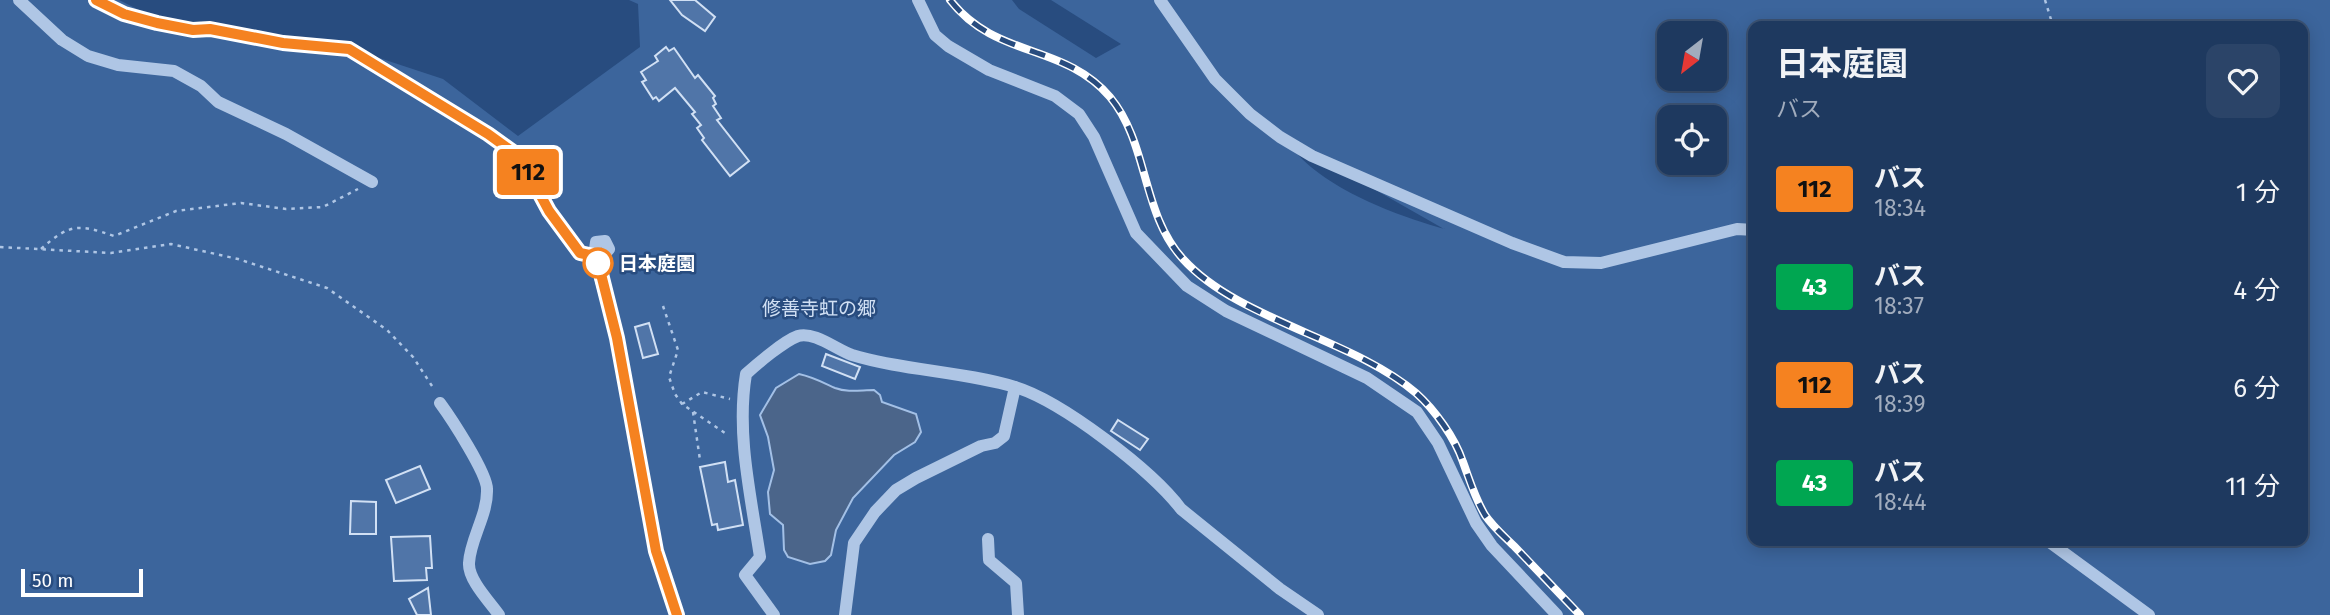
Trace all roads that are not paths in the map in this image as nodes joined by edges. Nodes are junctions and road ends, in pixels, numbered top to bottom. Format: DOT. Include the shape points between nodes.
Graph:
graph roads {
  1 [pos="19,0"];
  2 [pos="96,0"];
  3 [pos="918,0"];
  4 [pos="1160,0"];
  5 [pos="372,182"];
  6 [pos="1748,230"];
  7 [pos="1015,387"];
  8 [pos="440,403"];
  9 [pos="988,539"];
  10 [pos="2055,546"];
  11 [pos="499,615"];
  12 [pos="677,615"];
  13 [pos="774,615"];
  14 [pos="845,615"];
  15 [pos="1018,615"];
  16 [pos="1318,615"];
  17 [pos="1557,615"];
  18 [pos="2149,615"];
  1 -- 5 [label="street" via="62,40 88,56 118,65 174,71 218,102"];
  2 -- 12 [label="street" via="124,14 193,30 349,49 520,157 549,211 580,253 596,259 617,338 656,551"];
  3 -- 17 [label="street" via="936,35 948,47 989,70 1055,96 1079,114 1094,137 1136,233 1187,286 1226,311 1367,377 1417,412 1438,443 1481,531"];
  4 -- 6 [label="street" via="1215,79 1280,137 1312,156 1512,243 1564,261 1601,263"];
  7 -- 13 [label="street" via="852,355 810,336 798,336 746,374 741,402 760,557 745,575"];
  7 -- 14 [label="street" via="1004,436 906,484 875,512 854,543"];
  7 -- 16 [label="street" via="1047,402 1126,455 1169,492 1181,509"];
  8 -- 11 [label="street" via="488,487 469,564 473,578"];
  9 -- 15 [label="street" via="989,560 1016,583"];
  10 -- 18 [label="street"];
}
